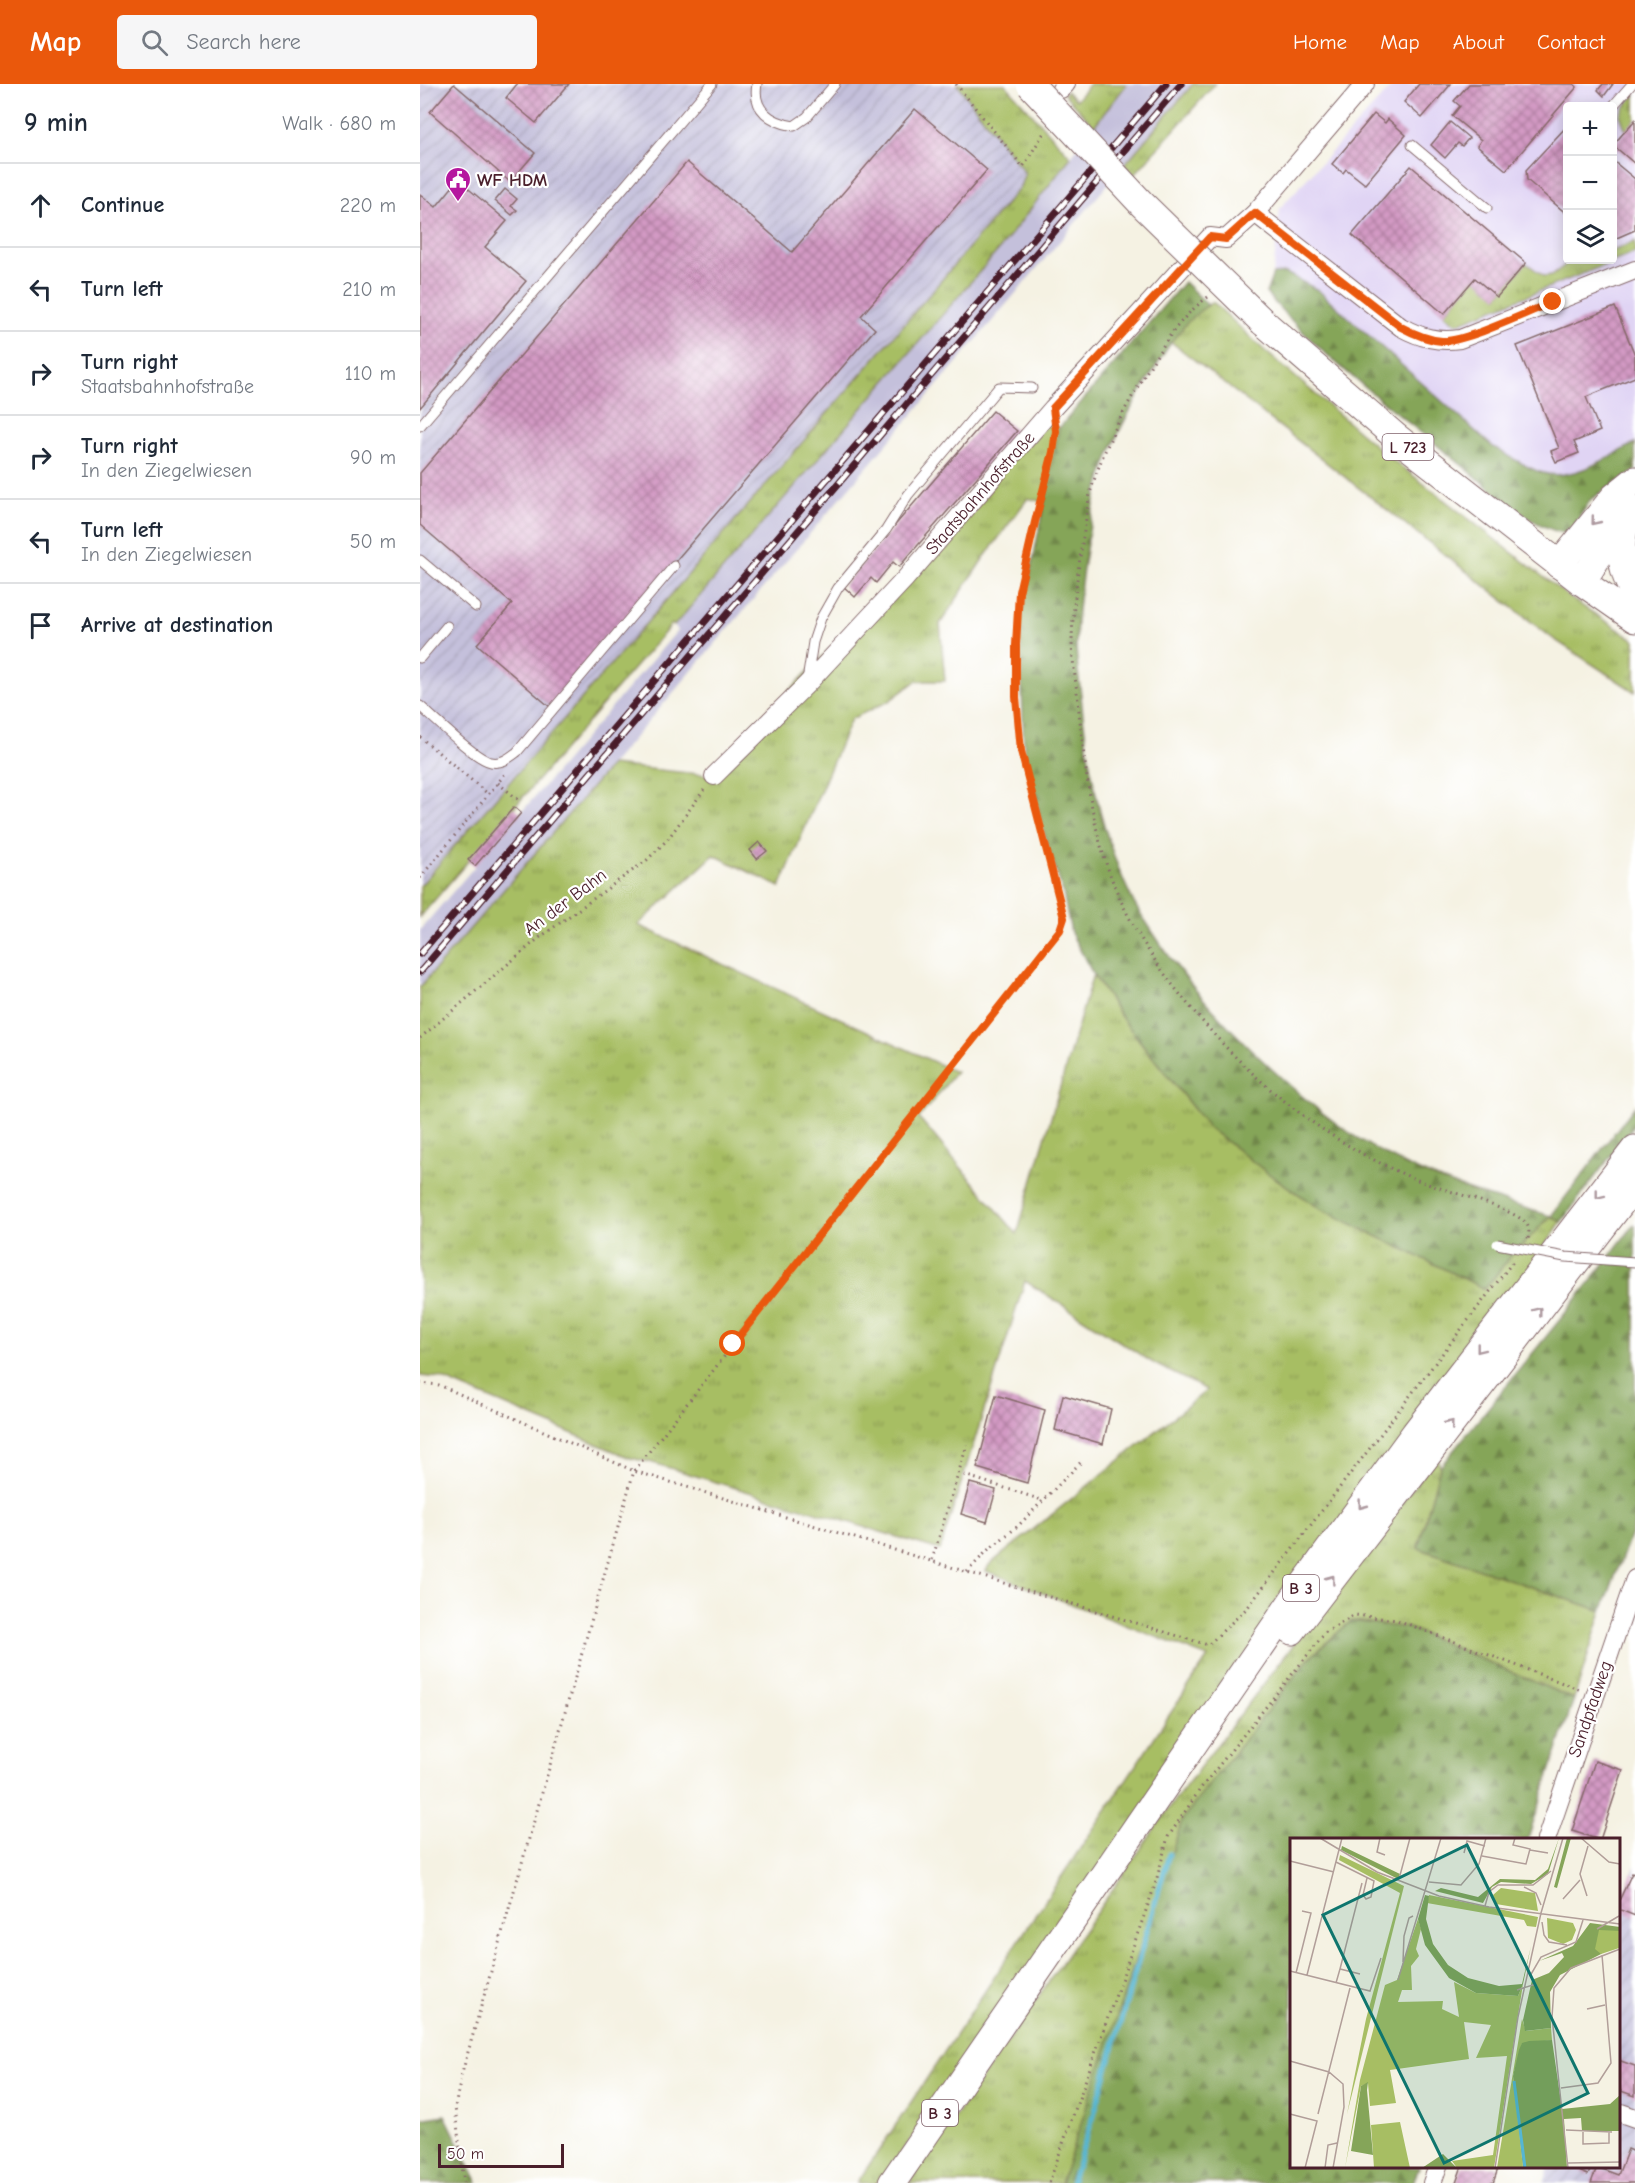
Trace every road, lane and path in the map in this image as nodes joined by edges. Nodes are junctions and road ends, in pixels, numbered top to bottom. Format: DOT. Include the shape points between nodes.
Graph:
graph roads {
  1 [pos="712,84"];
  2 [pos="757,84"];
  3 [pos="835,84"];
  4 [pos="956,84"];
  5 [pos="1030,84"];
  6 [pos="1365,84"];
  7 [pos="1632,84"];
  8 [pos="1616,102"];
  9 [pos="1412,145"];
  10 [pos="1023,167"];
  11 [pos="1487,208"];
  12 [pos="1255,213"];
  13 [pos="1635,270"];
  14 [pos="1215,289"];
  15 [pos="1032,388"];
  16 [pos="1053,408"];
  17 [pos="420,426"];
  18 [pos="1635,480"];
  19 [pos="1631,513"];
  20 [pos="420,560"];
  21 [pos="1559,565"];
  22 [pos="674,566"];
  23 [pos="1582,582"];
  24 [pos="1635,594"];
  25 [pos="476,607"];
  26 [pos="1635,618"];
  27 [pos="447,627"];
  28 [pos="420,658"];
  29 [pos="807,684"];
  30 [pos="420,706"];
  31 [pos="420,737"];
  32 [pos="517,752"];
  33 [pos="714,776"];
  34 [pos="498,783"];
  35 [pos="488,794"];
  36 [pos="520,801"];
  37 [pos="420,878"];
  38 [pos="420,1038"];
  39 [pos="1635,1149"];
  40 [pos="1635,1186"];
  41 [pos="1527,1242"];
  42 [pos="1497,1244"];
  43 [pos="1520,1251"];
  44 [pos="1635,1262"];
  45 [pos="420,1383"];
  46 [pos="967,1445"];
  47 [pos="1083,1460"];
  48 [pos="634,1471"];
  49 [pos="958,1473"];
  50 [pos="1043,1500"];
  51 [pos="932,1560"];
  52 [pos="967,1572"];
  53 [pos="1635,1579"];
  54 [pos="1595,1695"];
  55 [pos="1545,1838"];
  56 [pos="989,2043"];
  57 [pos="1620,2113"];
  58 [pos="1635,2118"];
  59 [pos="1436,2168"];
  60 [pos="464,2183"];
  61 [pos="892,2183"];
  62 [pos="1048,2183"];
  63 [pos="1432,2183"];
  1 -- 17 [label="lane"];
  2 -- 3 [label="lane" via="757,100 768,118 794,126 807,117"];
  4 -- 10 [label="path"];
  5 -- 21 [label="main road, L 723, bridge" via="1142,204 1263,322 1396,437"];
  6 -- 12 [label="street, Staatsbahnhofstraße"];
  7 -- 8 [label="lane"];
  9 -- 11 [label="lane"];
  12 -- 13 [label="street" via="1401,327 1443,341 1460,339"];
  12 -- 16 [label="street, Staatsbahnhofstraße" via="1226,239 1210,237"];
  14 -- 41 [label="path" via="1177,324 1128,401 1090,493 1072,642 1088,792 1100,842 1121,903 1143,941 1213,1033 1260,1079 1305,1118 1373,1161 1514,1215 1528,1227"];
  15 -- 29 [label="lane" via="999,387 908,495 886,530 838,588 821,618"];
  16 -- 29 [label="street, Staatsbahnhofstraße" via="905,579"];
  16 -- 48 [label="path" via="1053,452 1019,592 1016,697 1021,751 1062,906 1060,930"];
  18 -- 21 [label="main road, one-way" via="1614,496"];
  19 -- 23 [label="main road" via="1613,532"];
  19 -- 24 [label="main road" via="1622,538 1621,559"];
  20 -- 25 [label="lane"];
  21 -- 23 [label="main road, L 723"];
  22 -- 32 [label="lane"];
  23 -- 26 [label="main road, L 723"];
  27 -- 28 [label="lane"];
  29 -- 33 [label="street, Staatsbahnhofstraße"];
  30 -- 32 [label="lane" via="483,759 501,762"];
  31 -- 35 [label="path"];
  32 -- 34 [label="path"];
  33 -- 38 [label="path, An der Bahn" via="667,840 647,860 539,938"];
  34 -- 35 [label="path"];
  34 -- 36 [label="path"];
  35 -- 37 [label="path"];
  39 -- 56 [label="main road, B 3, one-way" via="1415,1433 1301,1588"];
  56 -- 40 [label="main road, B 3, one-way" via="1296,1626"];
  42 -- 44 [label="lane, bridge" via="1565,1257"];
  43 -- 52 [label="path" via="1248,1607 1208,1645"];
  45 -- 48 [label="path" via="440,1384"];
  46 -- 49 [label="path"];
  47 -- 50 [label="path"];
  48 -- 51 [label="path"];
  48 -- 60 [label="path" via="462,2073 455,2107"];
  49 -- 50 [label="path"];
  49 -- 51 [label="path"];
  50 -- 52 [label="path"];
  51 -- 52 [label="path"];
  53 -- 54 [label="street, Sandpfadweg"];
  54 -- 55 [label="street, Sandpfadweg"];
  54 -- 62 [label="path" via="1397,1620 1355,1614 1326,1632 1201,1788 1168,1837 1155,1885"];
  56 -- 61 [label="main road, B 3"];
  57 -- 58 [label="street"];
  59 -- 63 [label="street"];
}
